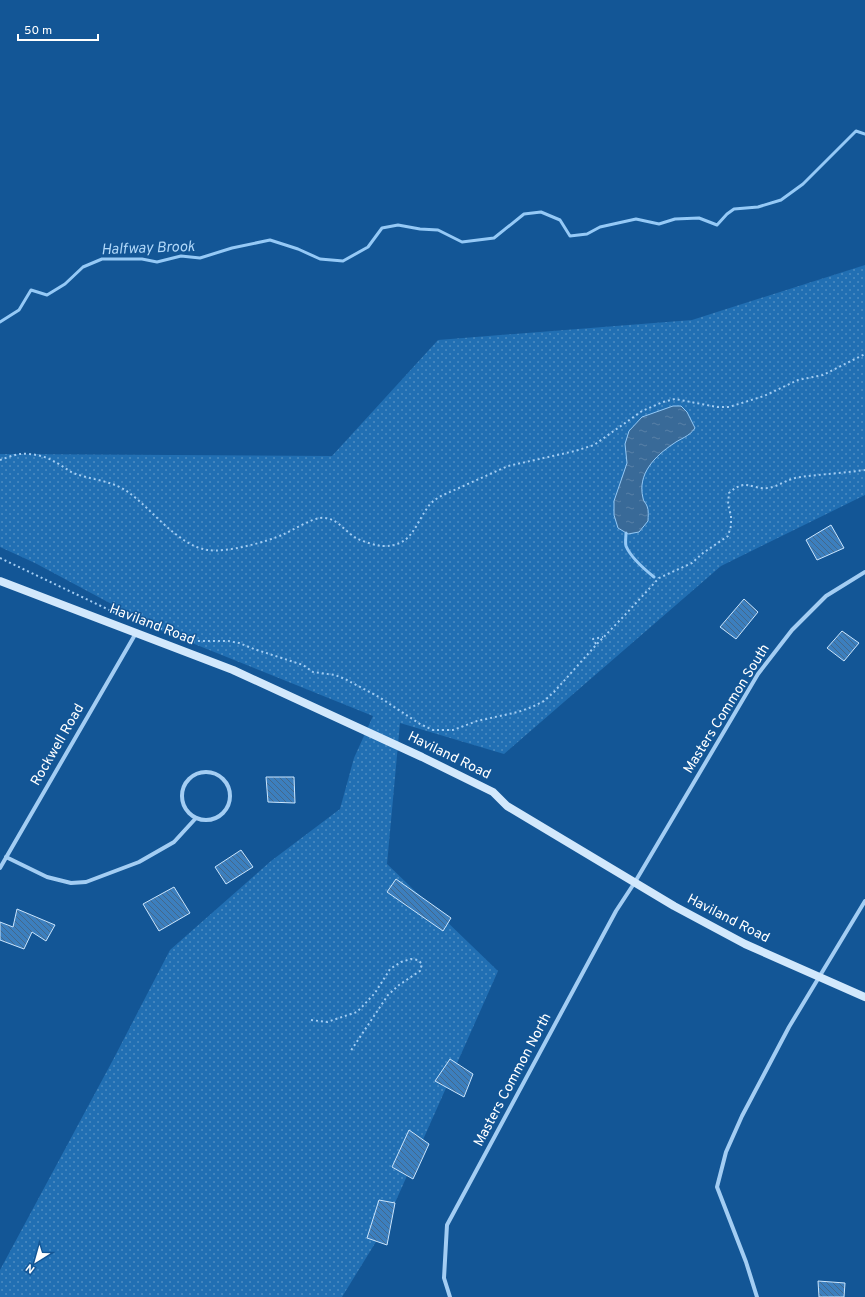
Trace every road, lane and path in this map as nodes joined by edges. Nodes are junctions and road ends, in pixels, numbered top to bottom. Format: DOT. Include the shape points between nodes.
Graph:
graph roads {
  1 [pos="865,354"];
  2 [pos="0,460"];
  3 [pos="865,470"];
  4 [pos="0,558"];
  5 [pos="865,572"];
  6 [pos="0,581"];
  7 [pos="126,619"];
  8 [pos="133,621"];
  9 [pos="136,632"];
  10 [pos="604,636"];
  11 [pos="596,645"];
  12 [pos="196,818"];
  13 [pos="6,857"];
  14 [pos="0,868"];
  15 [pos="635,882"];
  16 [pos="865,901"];
  17 [pos="820,977"];
  18 [pos="865,997"];
  19 [pos="311,1020"];
  20 [pos="350,1052"];
  21 [pos="450,1297"];
  22 [pos="758,1297"];
  1 -- 2 [label="path" via="822,375 798,380 764,396 729,407 676,399 654,405 633,416 594,445 508,466 441,496 433,501 409,537 403,542 383,546 356,538 337,522 320,518 283,535 257,543 231,549 207,550 196,547 171,530 126,490 74,473 53,460 38,456 19,454"];
  3 -- 10 [label="path" via="800,477 770,488 742,484 736,486 729,493 731,526 728,536 692,563 659,578"];
  4 -- 7 [label="path"];
  5 -- 15 [label="street, Masters Common South" via="826,596 792,630 758,674"];
  6 -- 9 [label="street, Haviland Road"];
  8 -- 11 [label="path" via="197,641 239,642 303,665 313,672 335,675 379,697 420,724 442,731 518,712 544,701"];
  9 -- 13 [label="street, Rockwell Road"];
  9 -- 15 [label="street, Haviland Road" via="233,670 493,792 508,806"];
  10 -- 11 [label="path"];
  10 -- 11 [label="path" via="593,639"];
  12 -- 12 [label="street" via="212,820 225,812 229,805 230,790 226,782 214,773 198,773 185,783 182,791 184,807"];
  12 -- 13 [label="street" via="174,842 139,862 86,882 71,883 47,877"];
  13 -- 14 [label="street, Rockwell Road"];
  15 -- 17 [label="street, Haviland Road" via="745,944"];
  15 -- 21 [label="street, Masters Common North" via="612,918 447,1225 444,1278"];
  16 -- 17 [label="street"];
  17 -- 18 [label="street, Haviland Road"];
  17 -- 22 [label="street" via="789,1027 742,1116 726,1152 717,1187"];
  19 -- 20 [label="path" via="327,1022 357,1012 375,993 390,969 401,962 418,960 422,964 420,971 388,995"];
}
